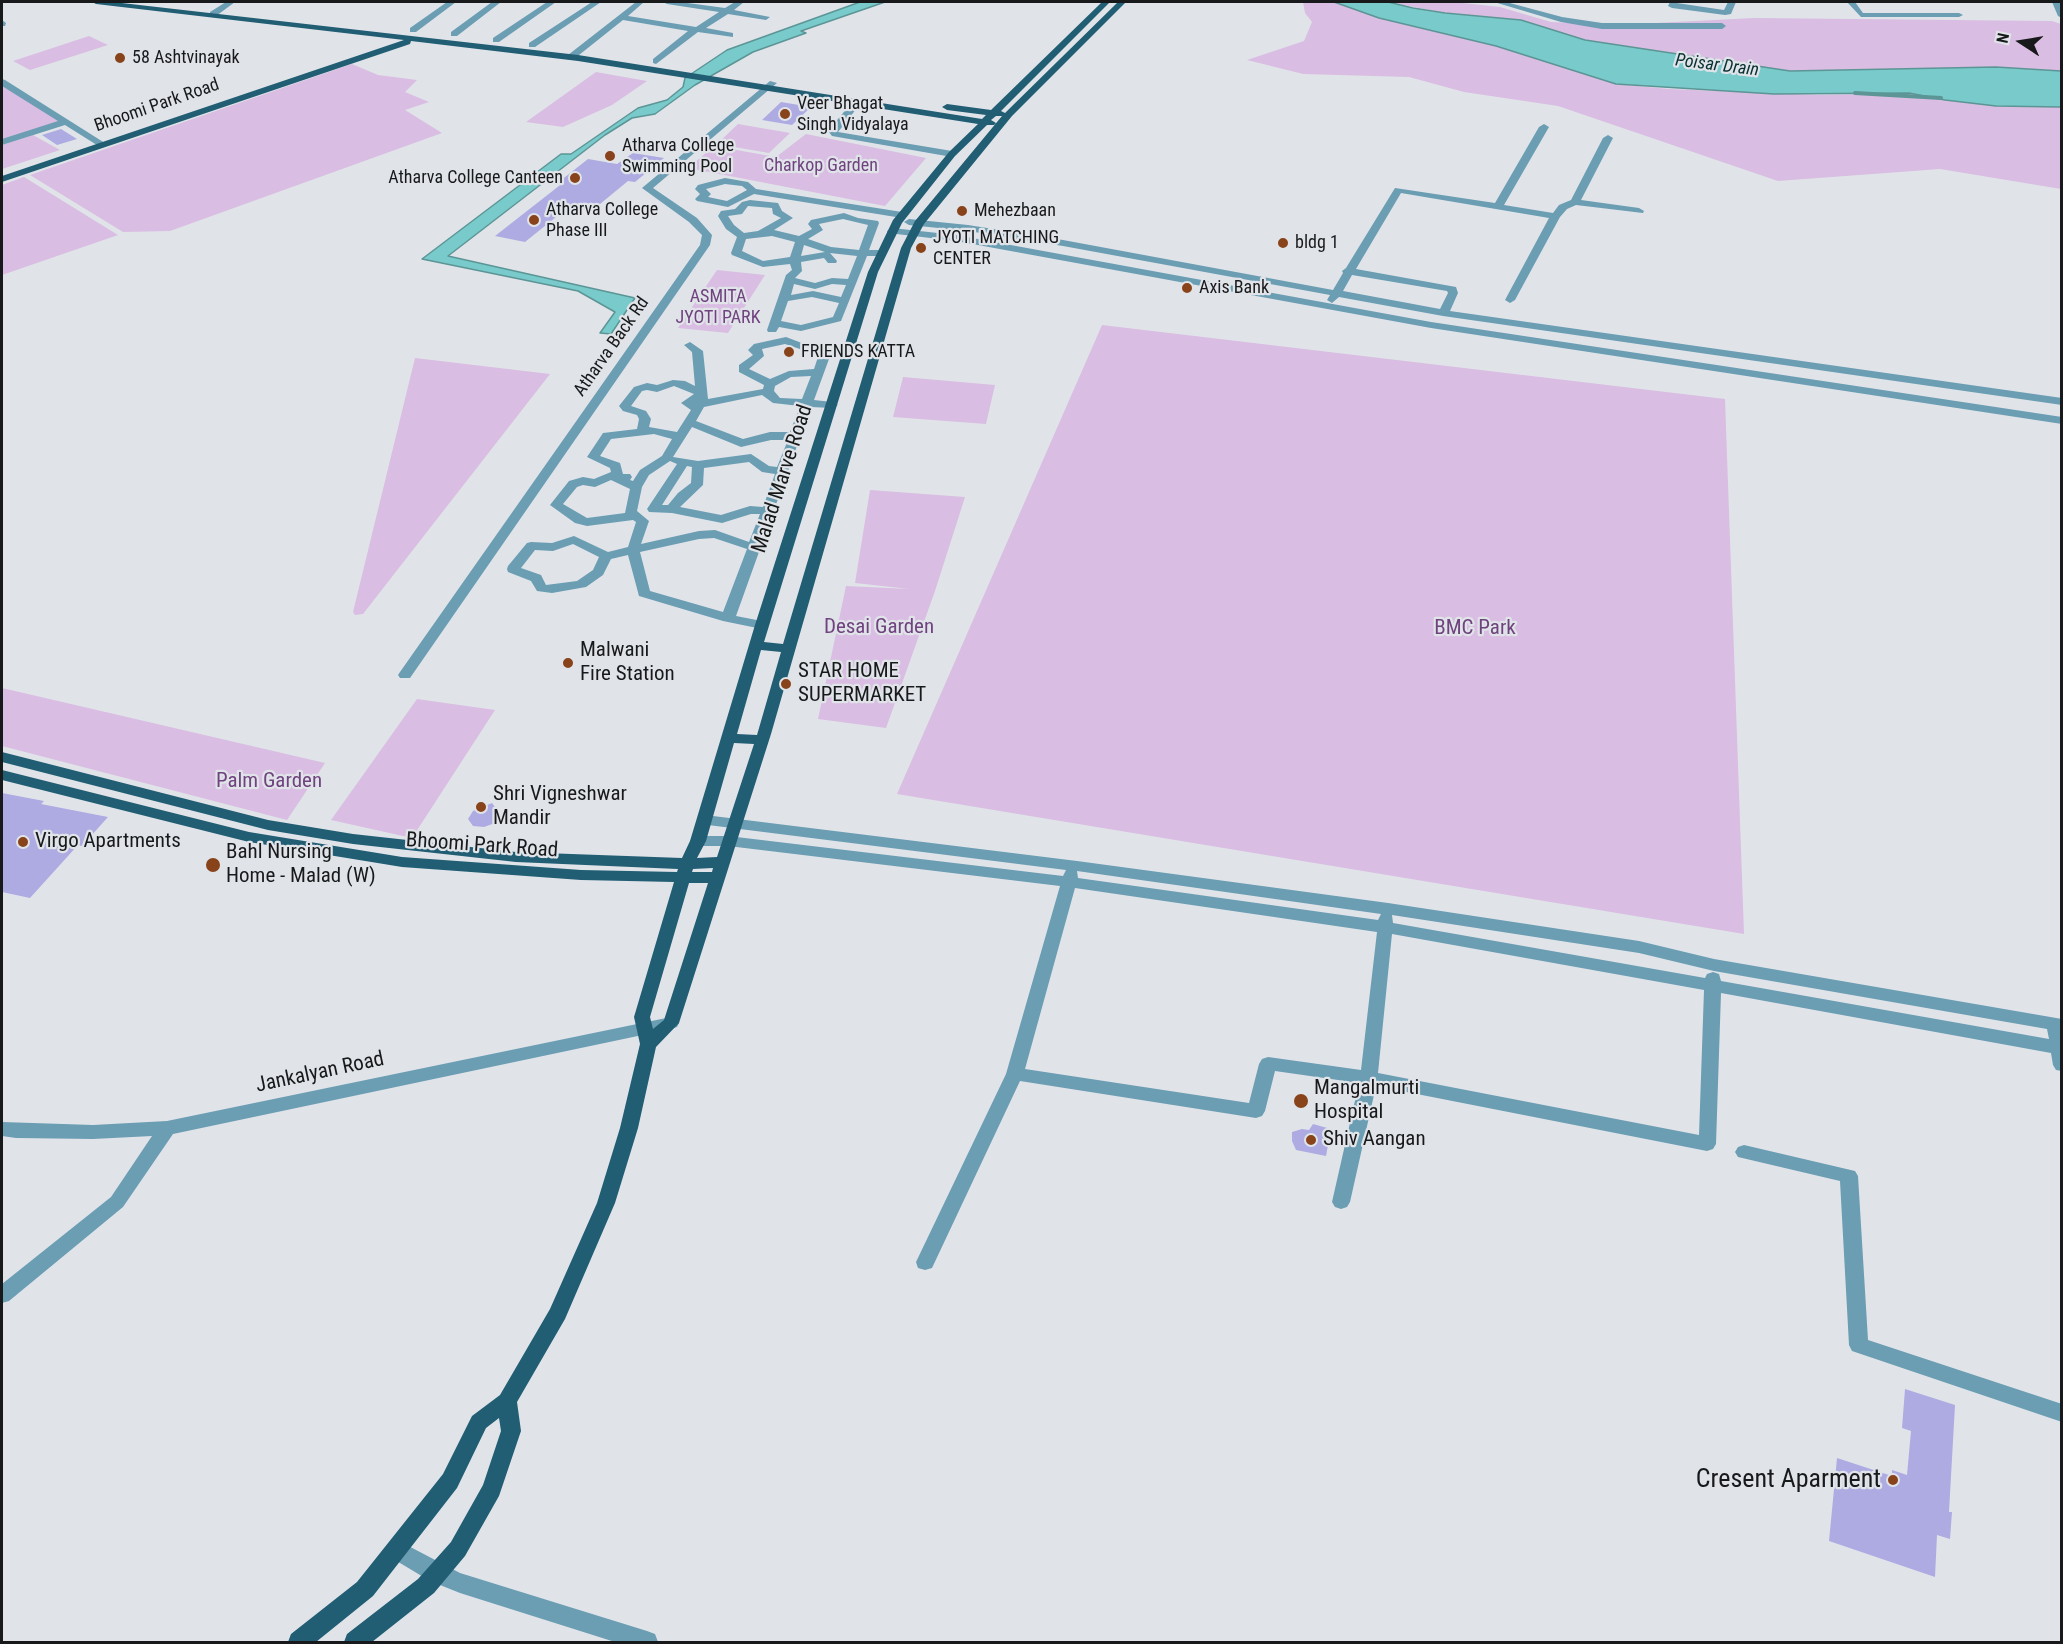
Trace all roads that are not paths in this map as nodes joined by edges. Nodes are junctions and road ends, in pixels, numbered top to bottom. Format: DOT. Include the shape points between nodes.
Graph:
graph roads {
  1 [pos="96,2"];
  2 [pos="177,2"];
  3 [pos="231,2"];
  4 [pos="452,2"];
  5 [pos="497,2"];
  6 [pos="552,2"];
  7 [pos="597,2"];
  8 [pos="640,2"];
  9 [pos="667,2"];
  10 [pos="740,2"];
  11 [pos="1106,2"];
  12 [pos="1122,2"];
  13 [pos="1498,2"];
  14 [pos="1674,2"];
  15 [pos="1729,2"];
  16 [pos="1851,2"];
  17 [pos="2056,2"];
  18 [pos="692,3"];
  19 [pos="223,7"];
  20 [pos="727,11"];
  21 [pos="213,14"];
  22 [pos="2061,14"];
  23 [pos="1959,15"];
  24 [pos="621,17"];
  25 [pos="766,17"];
  26 [pos="1722,26"];
  27 [pos="701,28"];
  28 [pos="454,34"];
  29 [pos="413,35"];
  30 [pos="730,35"];
  31 [pos="402,39"];
  32 [pos="496,40"];
  33 [pos="532,45"];
  34 [pos="575,54"];
  35 [pos="354,57"];
  36 [pos="616,60"];
  37 [pos="656,61"];
  38 [pos="2,82"];
  39 [pos="770,86"];
  40 [pos="856,103"];
  41 [pos="994,113"];
  42 [pos="1009,114"];
  43 [pos="65,122"];
  44 [pos="984,123"];
  45 [pos="1001,124"];
  46 [pos="1544,127"];
  47 [pos="1608,138"];
  48 [pos="2,142"];
  49 [pos="100,143"];
  50 [pos="952,154"];
  51 [pos="2,177"];
  52 [pos="761,193"];
  53 [pos="1575,202"];
  54 [pos="750,203"];
  55 [pos="762,204"];
  56 [pos="1498,207"];
  57 [pos="880,211"];
  58 [pos="1640,211"];
  59 [pos="1554,216"];
  60 [pos="897,222"];
  61 [pos="874,223"];
  62 [pos="917,228"];
  63 [pos="764,232"];
  64 [pos="742,236"];
  65 [pos="800,240"];
  66 [pos="863,253"];
  67 [pos="882,253"];
  68 [pos="795,260"];
  69 [pos="858,265"];
  70 [pos="1347,271"];
  71 [pos="1220,272"];
  72 [pos="790,280"];
  73 [pos="852,282"];
  74 [pos="1212,284"];
  75 [pos="1294,285"];
  76 [pos="1336,292"];
  77 [pos="1286,297"];
  78 [pos="784,299"];
  79 [pos="1510,300"];
  80 [pos="845,301"];
  81 [pos="1330,304"];
  82 [pos="1443,313"];
  83 [pos="776,323"];
  84 [pos="801,328"];
  85 [pos="792,341"];
  86 [pos="690,345"];
  87 [pos="764,345"];
  88 [pos="1717,352"];
  89 [pos="1715,367"];
  90 [pos="819,372"];
  91 [pos="769,388"];
  92 [pos="700,402"];
  93 [pos="2061,402"];
  94 [pos="807,403"];
  95 [pos="832,405"];
  96 [pos="2061,421"];
  97 [pos="689,422"];
  98 [pos="642,431"];
  99 [pos="794,436"];
  100 [pos="679,438"];
  101 [pos="666,458"];
  102 [pos="684,462"];
  103 [pos="698,465"];
  104 [pos="782,471"];
  105 [pos="644,473"];
  106 [pos="618,478"];
  107 [pos="636,487"];
  108 [pos="672,508"];
  109 [pos="768,511"];
  110 [pos="633,516"];
  111 [pos="588,522"];
  112 [pos="574,540"];
  113 [pos="755,547"];
  114 [pos="633,549"];
  115 [pos="606,556"];
  116 [pos="728,618"];
  117 [pos="762,625"];
  118 [pos="756,645"];
  119 [pos="787,649"];
  120 [pos="405,675"];
  121 [pos="729,738"];
  122 [pos="762,740"];
  123 [pos="2,757"];
  124 [pos="25,763"];
  125 [pos="75,775"];
  126 [pos="6,776"];
  127 [pos="60,790"];
  128 [pos="157,796"];
  129 [pos="206,809"];
  130 [pos="142,812"];
  131 [pos="705,820"];
  132 [pos="261,823"];
  133 [pos="191,824"];
  134 [pos="735,824"];
  135 [pos="333,835"];
  136 [pos="249,837"];
  137 [pos="698,841"];
  138 [pos="729,841"];
  139 [pos="411,845"];
  140 [pos="322,849"];
  141 [pos="477,860"];
  142 [pos="402,862"];
  143 [pos="685,870"];
  144 [pos="719,870"];
  145 [pos="1071,874"];
  146 [pos="1388,909"];
  147 [pos="1384,927"];
  148 [pos="1714,965"];
  149 [pos="1713,985"];
  150 [pos="671,1023"];
  151 [pos="2058,1025"];
  152 [pos="646,1035"];
  153 [pos="2060,1048"];
  154 [pos="2061,1065"];
  155 [pos="1015,1074"];
  156 [pos="1369,1078"];
  157 [pos="167,1128"];
  158 [pos="2,1129"];
  159 [pos="1744,1152"];
  160 [pos="1341,1202"];
  161 [pos="925,1262"];
  162 [pos="2,1295"];
  163 [pos="507,1401"];
  164 [pos="2061,1413"];
  165 [pos="397,1550"];
  166 [pos="432,1580"];
  167 [pos="299,1642"];
  168 [pos="355,1642"];
  169 [pos="647,1642"];
  1 -- 21 [label="main road"];
  2 -- 19 [label="main road"];
  3 -- 19 [label="street"];
  4 -- 29 [label="street"];
  5 -- 28 [label="street"];
  6 -- 32 [label="street"];
  7 -- 33 [label="street"];
  8 -- 24 [label="street"];
  9 -- 18 [label="street"];
  10 -- 20 [label="street"];
  11 -- 41 [label="main road, Malad Marve Road"];
  12 -- 42 [label="main road"];
  13 -- 26 [label="street" via="1602,26"];
  14 -- 15 [label="street" via="1672,6 1725,13"];
  16 -- 23 [label="street" via="1861,15"];
  17 -- 22 [label="street"];
  18 -- 20 [label="street"];
  19 -- 21 [label="street"];
  19 -- 29 [label="main road"];
  20 -- 25 [label="street"];
  20 -- 27 [label="street"];
  21 -- 31 [label="main road"];
  24 -- 27 [label="street"];
  24 -- 34 [label="street"];
  27 -- 30 [label="street"];
  27 -- 37 [label="street" via="689,33"];
  28 -- 29 [label="main road, Bhoomi Park Road"];
  28 -- 32 [label="main road"];
  29 -- 31 [label="main road"];
  29 -- 34 [label="main road"];
  29 -- 35 [label="main road, Bhoomi Park Road"];
  31 -- 35 [label="main road, Bhoomi Park Road"];
  32 -- 33 [label="main road"];
  33 -- 34 [label="main road"];
  34 -- 36 [label="main road"];
  35 -- 49 [label="main road, Bhoomi Park Road"];
  36 -- 37 [label="main road"];
  36 -- 39 [label="main road"];
  37 -- 39 [label="main road"];
  38 -- 43 [label="street"];
  39 -- 40 [label="main road"];
  39 -- 41 [label="main road"];
  39 -- 120 [label="street, Atharva Back Rd" via="647,188 693,220 707,235 705,245"];
  40 -- 44 [label="main road"];
  40 -- 50 [label="street" via="832,131 836,134"];
  41 -- 42 [label="main road"];
  41 -- 44 [label="main road, Malad Marve Road"];
  42 -- 45 [label="main road"];
  43 -- 48 [label="street"];
  43 -- 49 [label="street"];
  44 -- 45 [label="main road"];
  44 -- 50 [label="main road, Malad Marve Road"];
  45 -- 62 [label="main road"];
  46 -- 56 [label="street"];
  47 -- 53 [label="street"];
  49 -- 51 [label="main road, Bhoomi Park Road"];
  50 -- 60 [label="main road, Malad Marve Road"];
  52 -- 52 [label="street" via="745,184 721,181 701,187 706,194 700,199 728,204"];
  52 -- 54 [label="street"];
  52 -- 55 [label="street"];
  52 -- 57 [label="street"];
  53 -- 58 [label="street"];
  53 -- 59 [label="street"];
  54 -- 55 [label="street"];
  54 -- 64 [label="street" via="723,216"];
  55 -- 63 [label="street" via="774,205 777,212 788,218"];
  56 -- 59 [label="street"];
  56 -- 70 [label="street" via="1398,190"];
  57 -- 60 [label="street"];
  57 -- 61 [label="street"];
  59 -- 79 [label="street"];
  60 -- 62 [label="street"];
  60 -- 67 [label="main road, Malad Marve Road"];
  61 -- 65 [label="street" via="856,222 844,216 815,222 817,231"];
  61 -- 66 [label="street"];
  62 -- 71 [label="street" via="968,228"];
  62 -- 74 [label="street"];
  62 -- 119 [label="main road" via="894,285"];
  63 -- 64 [label="street"];
  63 -- 65 [label="street"];
  64 -- 68 [label="street" via="736,253 757,263"];
  65 -- 66 [label="street" via="829,250"];
  65 -- 68 [label="street"];
  66 -- 67 [label="street"];
  66 -- 69 [label="street"];
  67 -- 95 [label="main road, Malad Marve Road"];
  68 -- 69 [label="street" via="826,255 831,261"];
  68 -- 72 [label="street" via="797,271 790,275"];
  69 -- 73 [label="street"];
  70 -- 76 [label="street"];
  70 -- 82 [label="street" via="1452,289"];
  71 -- 74 [label="street"];
  71 -- 75 [label="street"];
  72 -- 73 [label="street" via="815,286 832,281"];
  72 -- 78 [label="street"];
  73 -- 80 [label="street"];
  74 -- 77 [label="street"];
  75 -- 76 [label="street"];
  75 -- 77 [label="street"];
  76 -- 81 [label="street"];
  76 -- 82 [label="street"];
  77 -- 81 [label="street"];
  78 -- 80 [label="street" via="813,294"];
  78 -- 83 [label="street"];
  80 -- 84 [label="street" via="837,319"];
  81 -- 89 [label="street" via="1431,325"];
  82 -- 88 [label="street"];
  83 -- 84 [label="street"];
  83 -- 87 [label="street"];
  84 -- 85 [label="street"];
  85 -- 87 [label="street"];
  85 -- 90 [label="street" via="806,348 827,348"];
  86 -- 92 [label="street" via="697,351"];
  87 -- 91 [label="street" via="754,350 759,354 743,370"];
  88 -- 89 [label="street"];
  88 -- 93 [label="street"];
  89 -- 96 [label="street"];
  90 -- 91 [label="street" via="789,374"];
  90 -- 94 [label="street"];
  91 -- 92 [label="street"];
  91 -- 94 [label="street" via="777,401"];
  92 -- 97 [label="street"];
  92 -- 98 [label="street" via="681,383 638,389 625,405 627,410 642,413"];
  94 -- 95 [label="street"];
  94 -- 99 [label="street"];
  95 -- 117 [label="main road, Malad Marve Road"];
  97 -- 99 [label="street" via="747,443 771,436"];
  97 -- 100 [label="street"];
  98 -- 100 [label="street" via="669,433"];
  98 -- 106 [label="street" via="607,436 593,457 616,466"];
  99 -- 104 [label="street"];
  100 -- 101 [label="street"];
  101 -- 102 [label="street"];
  101 -- 105 [label="street"];
  102 -- 103 [label="street"];
  102 -- 108 [label="street" via="653,510"];
  103 -- 104 [label="street" via="751,458 766,470"];
  103 -- 108 [label="street" via="697,484"];
  104 -- 109 [label="street"];
  105 -- 106 [label="street"];
  105 -- 107 [label="street"];
  106 -- 107 [label="street"];
  106 -- 111 [label="street" via="573,484 556,505"];
  107 -- 110 [label="street" via="630,512"];
  108 -- 109 [label="street" via="722,519 750,510"];
  109 -- 113 [label="street"];
  110 -- 111 [label="street"];
  110 -- 114 [label="street" via="643,521"];
  111 -- 112 [label="street"];
  112 -- 115 [label="street"];
  112 -- 115 [label="street" via="553,547 531,546 513,569 536,578 542,588 552,589 581,584 598,572"];
  113 -- 114 [label="street" via="715,534"];
  113 -- 116 [label="street"];
  114 -- 115 [label="street"];
  114 -- 116 [label="street" via="644,593"];
  116 -- 117 [label="street"];
  117 -- 118 [label="main road, Malad Marve Road"];
  118 -- 119 [label="main road"];
  118 -- 121 [label="main road, Malad Marve Road"];
  119 -- 122 [label="main road"];
  121 -- 122 [label="main road"];
  121 -- 131 [label="main road, Malad Marve Road"];
  122 -- 134 [label="main road"];
  123 -- 124 [label="main road"];
  124 -- 125 [label="main road"];
  124 -- 126 [label="main road"];
  125 -- 127 [label="main road"];
  125 -- 128 [label="main road"];
  126 -- 127 [label="main road, Bhoomi Park Road"];
  127 -- 130 [label="main road, Bhoomi Park Road"];
  128 -- 129 [label="main road"];
  128 -- 130 [label="main road"];
  129 -- 132 [label="main road"];
  129 -- 133 [label="main road"];
  130 -- 133 [label="main road, Bhoomi Park Road"];
  131 -- 134 [label="street"];
  131 -- 137 [label="main road, Malad Marve Road"];
  132 -- 135 [label="main road"];
  132 -- 136 [label="main road"];
  133 -- 136 [label="main road, Bhoomi Park Road"];
  134 -- 138 [label="main road"];
  134 -- 145 [label="street"];
  135 -- 139 [label="main road"];
  135 -- 140 [label="main road"];
  136 -- 140 [label="main road, Bhoomi Park Road"];
  137 -- 138 [label="street"];
  137 -- 143 [label="main road, Malad Marve Road"];
  138 -- 144 [label="main road"];
  138 -- 145 [label="street"];
  139 -- 141 [label="main road"];
  139 -- 142 [label="main road"];
  140 -- 142 [label="main road, Bhoomi Park Road"];
  141 -- 142 [label="main road, Bhoomi Park Road"];
  141 -- 143 [label="main road, Bhoomi Park Road" via="529,864 581,875"];
  143 -- 144 [label="main road, Bhoomi Park Road"];
  143 -- 152 [label="main road, Malad Marve Road" via="642,1017"];
  144 -- 150 [label="main road"];
  145 -- 146 [label="street"];
  145 -- 147 [label="street"];
  145 -- 155 [label="street"];
  146 -- 147 [label="street"];
  146 -- 148 [label="street" via="1639,946"];
  147 -- 149 [label="street"];
  147 -- 156 [label="street"];
  148 -- 149 [label="street"];
  148 -- 151 [label="street"];
  149 -- 153 [label="street"];
  149 -- 156 [label="street" via="1707,1144"];
  150 -- 152 [label="street, Jankalyan Road"];
  151 -- 153 [label="street"];
  152 -- 157 [label="street, Jankalyan Road"];
  152 -- 163 [label="main road, Malad Marve Road" via="629,1128 606,1203 558,1313"];
  153 -- 154 [label="street"];
  155 -- 156 [label="street" via="1256,1111 1268,1064"];
  155 -- 161 [label="street"];
  156 -- 160 [label="street"];
  157 -- 158 [label="street, Jankalyan Road" via="93,1132"];
  157 -- 162 [label="street" via="117,1202"];
  159 -- 164 [label="street" via="1850,1176 1859,1345"];
  163 -- 165 [label="main road" via="479,1422 450,1481"];
  163 -- 166 [label="main road" via="511,1431 492,1489 458,1549"];
  165 -- 166 [label="street"];
  165 -- 167 [label="main road" via="365,1589"];
  166 -- 168 [label="main road"];
  166 -- 169 [label="street"];
}
